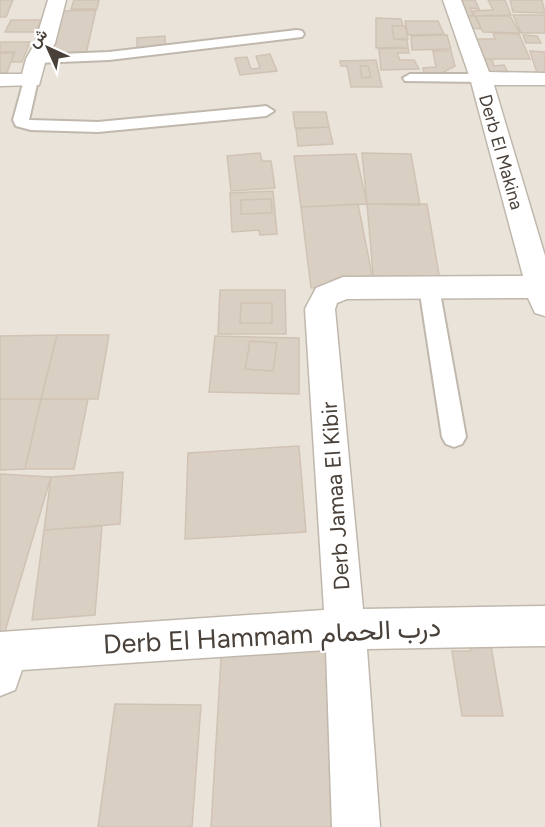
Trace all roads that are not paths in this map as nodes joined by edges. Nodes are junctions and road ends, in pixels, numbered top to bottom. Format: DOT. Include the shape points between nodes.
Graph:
graph roads {
  1 [pos="57,0"];
  2 [pos="452,0"];
  3 [pos="297,34"];
  4 [pos="33,69"];
  5 [pos="410,78"];
  6 [pos="481,78"];
  7 [pos="545,79"];
  8 [pos="0,80"];
  9 [pos="266,111"];
  10 [pos="429,287"];
  11 [pos="542,296"];
  12 [pos="454,437"];
  13 [pos="545,626"];
  14 [pos="345,629"];
  15 [pos="2,659"];
  16 [pos="356,827"];
  1 -- 4 [label="street"];
  2 -- 6 [label="street, Derb El Makina"];
  3 -- 4 [label="lane"];
  4 -- 8 [label="street"];
  4 -- 9 [label="lane" via="21,120 31,125 98,127"];
  5 -- 6 [label="lane"];
  6 -- 7 [label="street"];
  6 -- 11 [label="street, Derb El Makina"];
  10 -- 11 [label="street"];
  10 -- 12 [label="lane"];
  10 -- 14 [label="street, Derb Jamaa El Kibir" via="343,288 326,296 320,309"];
  13 -- 14 [label="street, Derb El Hammam درب الحمام"];
  14 -- 15 [label="street, Derb El Hammam درب الحمام"];
  14 -- 16 [label="street, Derb Jamaa El Kibir"];
}
